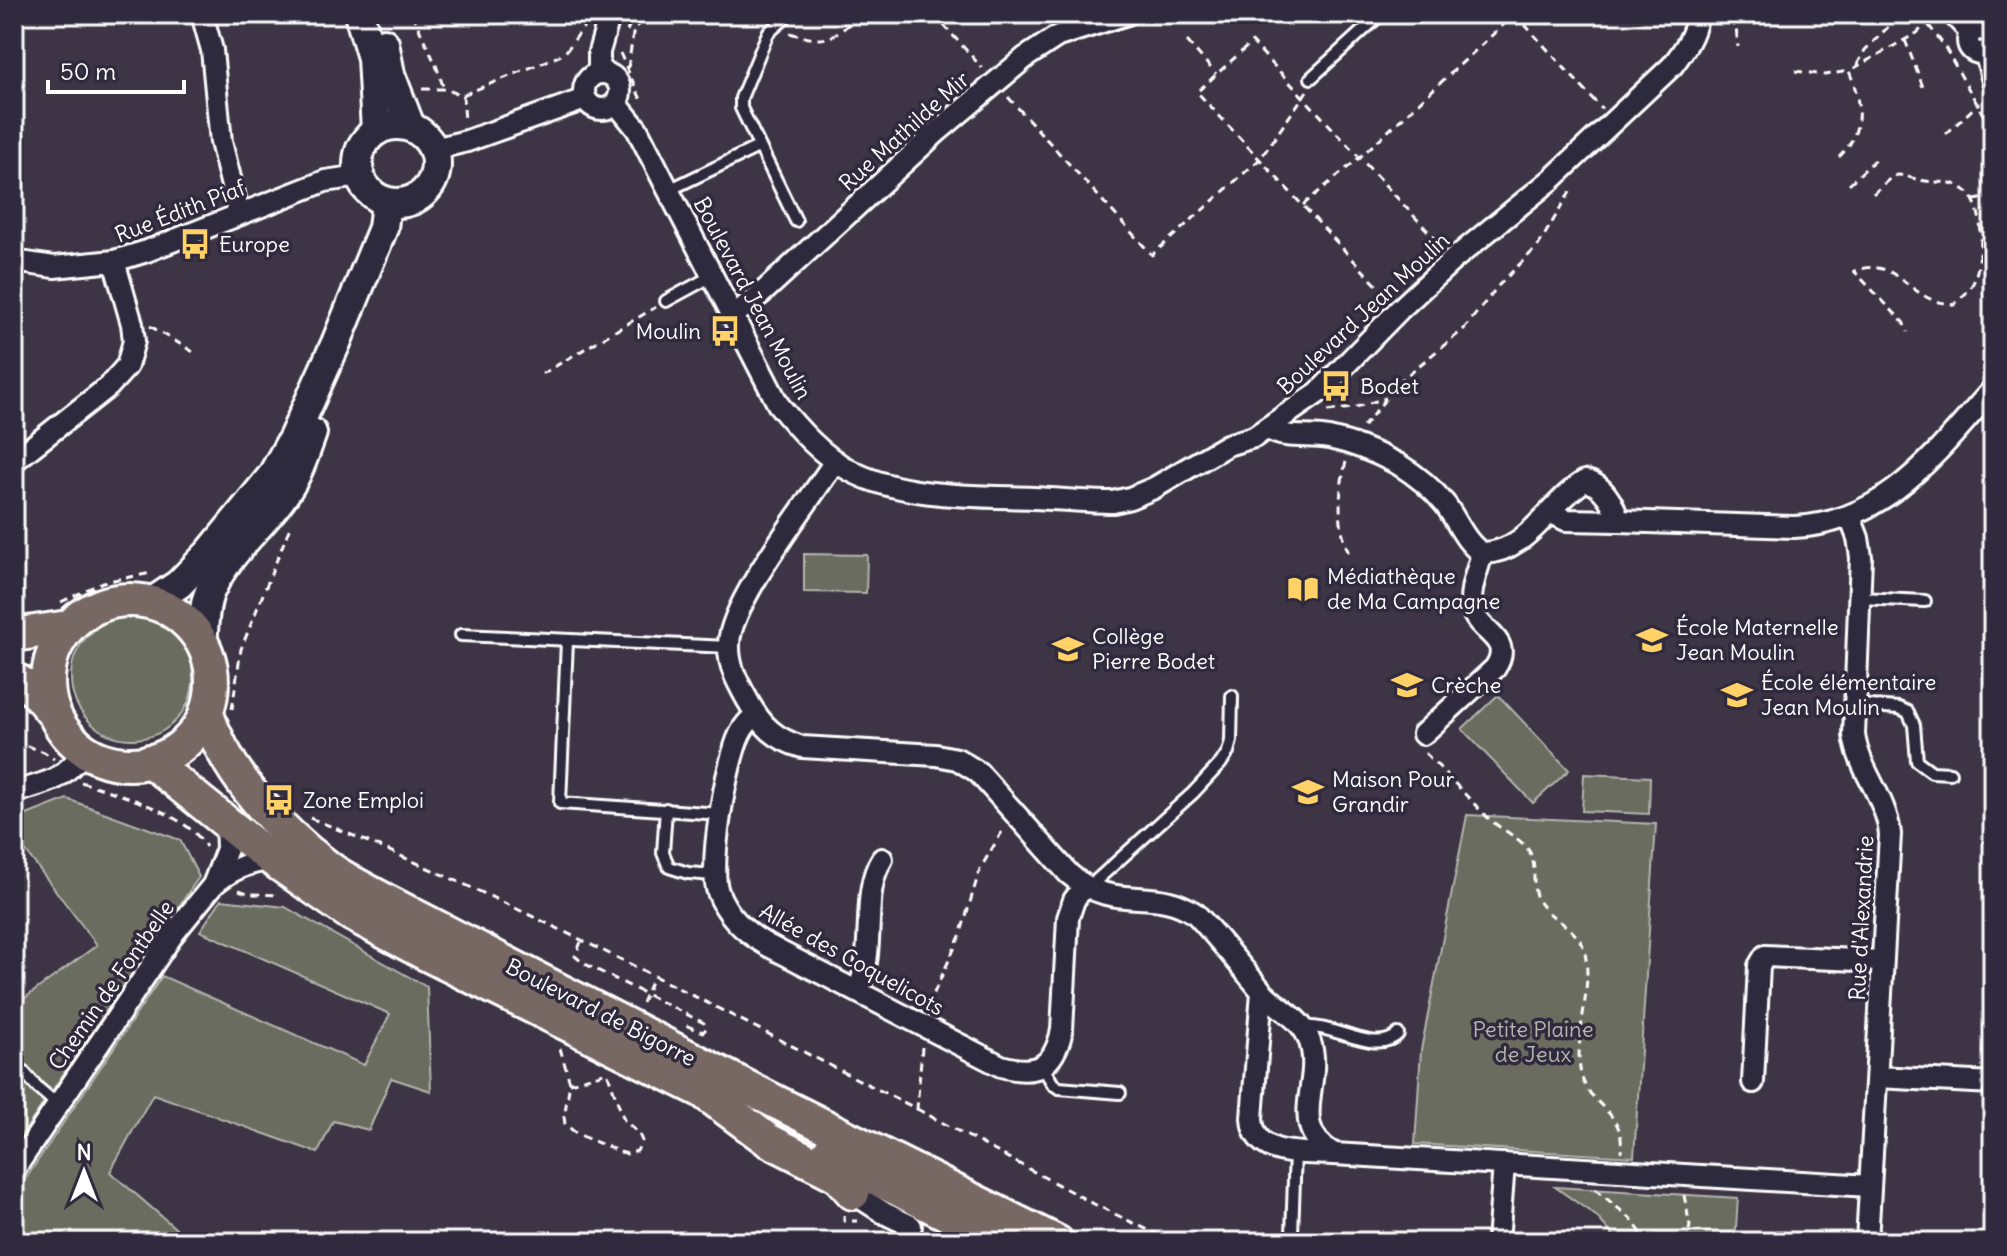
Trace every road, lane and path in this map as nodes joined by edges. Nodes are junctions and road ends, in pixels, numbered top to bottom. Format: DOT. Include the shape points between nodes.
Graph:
graph roads {
  1 [pos="202,14"];
  2 [pos="359,14"];
  3 [pos="373,14"];
  4 [pos="412,14"];
  5 [pos="610,14"];
  6 [pos="634,14"];
  7 [pos="643,14"];
  8 [pos="860,14"];
  9 [pos="934,14"];
  10 [pos="1127,14"];
  11 [pos="1381,14"];
  12 [pos="1515,14"];
  13 [pos="1901,14"];
  14 [pos="1920,14"];
  15 [pos="1936,14"];
  16 [pos="1953,14"];
  17 [pos="1706,15"];
  18 [pos="784,19"];
  19 [pos="1928,22"];
  20 [pos="586,25"];
  21 [pos="774,27"];
  22 [pos="1986,30"];
  23 [pos="1905,40"];
  24 [pos="623,41"];
  25 [pos="1187,41"];
  26 [pos="1738,47"];
  27 [pos="619,50"];
  28 [pos="1855,68"];
  29 [pos="628,69"];
  30 [pos="1795,71"];
  31 [pos="1849,71"];
  32 [pos="599,72"];
  33 [pos="1216,74"];
  34 [pos="1311,78"];
  35 [pos="1993,81"];
  36 [pos="995,83"];
  37 [pos="1923,87"];
  38 [pos="463,95"];
  39 [pos="1303,97"];
  40 [pos="585,99"];
  41 [pos="616,103"];
  42 [pos="1979,103"];
  43 [pos="1614,121"];
  44 [pos="410,126"];
  45 [pos="637,129"];
  46 [pos="376,131"];
  47 [pos="1993,132"];
  48 [pos="1946,134"];
  49 [pos="467,141"];
  50 [pos="758,147"];
  51 [pos="434,149"];
  52 [pos="1839,157"];
  53 [pos="1359,158"];
  54 [pos="1260,159"];
  55 [pos="1875,160"];
  56 [pos="359,176"];
  57 [pos="1849,184"];
  58 [pos="669,190"];
  59 [pos="1570,192"];
  60 [pos="1873,194"];
  61 [pos="1993,197"];
  62 [pos="1974,200"];
  63 [pos="386,202"];
  64 [pos="1303,205"];
  65 [pos="239,214"];
  66 [pos="796,221"];
  67 [pos="1454,259"];
  68 [pos="14,261"];
  69 [pos="114,261"];
  70 [pos="712,276"];
  71 [pos="666,301"];
  72 [pos="1400,309"];
  73 [pos="130,313"];
  74 [pos="734,315"];
  75 [pos="1908,332"];
  76 [pos="336,343"];
  77 [pos="195,353"];
  78 [pos="542,374"];
  79 [pos="1993,389"];
  80 [pos="1386,398"];
  81 [pos="1301,406"];
  82 [pos="1269,429"];
  83 [pos="1351,444"];
  84 [pos="14,461"];
  85 [pos="835,461"];
  86 [pos="1550,512"];
  87 [pos="1850,517"];
  88 [pos="292,519"];
  89 [pos="1618,521"];
  90 [pos="1482,553"];
  91 [pos="1350,556"];
  92 [pos="157,571"];
  93 [pos="1860,598"];
  94 [pos="1925,601"];
  95 [pos="151,603"];
  96 [pos="59,617"];
  97 [pos="14,635"];
  98 [pos="461,635"];
  99 [pos="567,641"];
  100 [pos="202,644"];
  101 [pos="729,647"];
  102 [pos="14,679"];
  103 [pos="1232,696"];
  104 [pos="1855,705"];
  105 [pos="53,713"];
  106 [pos="219,713"];
  107 [pos="756,715"];
  108 [pos="1423,734"];
  109 [pos="14,741"];
  110 [pos="78,760"];
  111 [pos="150,761"];
  112 [pos="1950,773"];
  113 [pos="14,792"];
  114 [pos="666,809"];
  115 [pos="721,814"];
  116 [pos="304,815"];
  117 [pos="1018,817"];
  118 [pos="226,822"];
  119 [pos="194,831"];
  120 [pos="882,859"];
  121 [pos="273,860"];
  122 [pos="714,875"];
  123 [pos="213,885"];
  124 [pos="1086,888"];
  125 [pos="581,942"];
  126 [pos="1882,961"];
  127 [pos="653,977"];
  128 [pos="858,990"];
  129 [pos="1262,992"];
  130 [pos="646,994"];
  131 [pos="640,1007"];
  132 [pos="683,1024"];
  133 [pos="924,1026"];
  134 [pos="1303,1027"];
  135 [pos="1398,1034"];
  136 [pos="557,1040"];
  137 [pos="14,1061"];
  138 [pos="1042,1066"];
  139 [pos="1877,1077"];
  140 [pos="1753,1082"];
  141 [pos="570,1083"];
  142 [pos="1993,1083"];
  143 [pos="702,1091"];
  144 [pos="1120,1093"];
  145 [pos="58,1105"];
  146 [pos="917,1109"];
  147 [pos="1295,1152"];
  148 [pos="1334,1154"];
  149 [pos="1504,1164"];
  150 [pos="1584,1169"];
  151 [pos="14,1170"];
  152 [pos="1619,1172"];
  153 [pos="1682,1176"];
  154 [pos="1870,1186"];
  155 [pos="853,1193"];
  156 [pos="911,1226"];
  157 [pos="1292,1234"];
  158 [pos="972,1242"];
  159 [pos="1003,1242"];
  160 [pos="1057,1242"];
  161 [pos="1173,1242"];
  162 [pos="1498,1242"];
  163 [pos="1648,1242"];
  164 [pos="1686,1242"];
  165 [pos="1867,1242"];
  1 -- 65 [label="street" via="212,50 221,142"];
  2 -- 46 [label="main road" via="372,58"];
  3 -- 44 [label="main road"];
  4 -- 38 [label="path" via="444,89"];
  5 -- 32 [label="street"];
  6 -- 24 [label="path"];
  7 -- 29 [label="path" via="633,34"];
  8 -- 21 [label="path" via="835,37 812,40"];
  9 -- 36 [label="path"];
  10 -- 36 [label="street, Rue Mathilde Mir" via="1058,36"];
  11 -- 34 [label="lane"];
  12 -- 43 [label="path"];
  12 -- 53 [label="path"];
  13 -- 28 [label="path" via="1865,50"];
  14 -- 19 [label="path"];
  15 -- 19 [label="path"];
  16 -- 22 [label="street"];
  17 -- 26 [label="path" via="1723,17 1736,27"];
  17 -- 43 [label="street, Boulevard Jean Moulin" via="1672,66"];
  18 -- 21 [label="lane"];
  19 -- 23 [label="path"];
  19 -- 42 [label="path"];
  20 -- 38 [label="path" via="564,54"];
  21 -- 50 [label="lane" via="741,98"];
  22 -- 35 [label="street"];
  23 -- 28 [label="path"];
  23 -- 37 [label="path"];
  25 -- 33 [label="path"];
  27 -- 29 [label="path"];
  28 -- 31 [label="path"];
  29 -- 45 [label="path" via="649,120"];
  30 -- 31 [label="path"];
  31 -- 52 [label="path" via="1859,110 1853,145"];
  32 -- 40 [label="street" via="586,81"];
  32 -- 41 [label="street" via="617,80"];
  33 -- 39 [label="path" via="1252,42"];
  33 -- 54 [label="path" via="1197,92"];
  34 -- 39 [label="path"];
  36 -- 54 [label="path" via="1152,255"];
  36 -- 74 [label="street, Rue Mathilde Mir"];
  38 -- 49 [label="path"];
  39 -- 53 [label="path"];
  39 -- 54 [label="path"];
  40 -- 41 [label="street" via="600,109"];
  40 -- 49 [label="street"];
  41 -- 45 [label="street, Boulevard Jean Moulin"];
  42 -- 47 [label="path"];
  42 -- 48 [label="path"];
  43 -- 67 [label="street, Boulevard Jean Moulin"];
  44 -- 46 [label="main road"];
  44 -- 51 [label="main road"];
  45 -- 58 [label="street, Boulevard Jean Moulin"];
  46 -- 56 [label="main road" via="358,155"];
  49 -- 51 [label="street"];
  50 -- 58 [label="lane"];
  50 -- 66 [label="lane"];
  51 -- 63 [label="main road" via="437,163 427,190 401,204"];
  53 -- 64 [label="path"];
  53 -- 67 [label="path"];
  54 -- 64 [label="path"];
  55 -- 57 [label="path"];
  56 -- 63 [label="main road" via="375,197"];
  56 -- 65 [label="street, Rue Édith Piaf" via="325,181"];
  58 -- 70 [label="street, Boulevard Jean Moulin"];
  59 -- 80 [label="path" via="1538,246 1464,329"];
  60 -- 62 [label="path" via="1893,175 1904,174 1928,182 1946,180"];
  61 -- 62 [label="path"];
  62 -- 75 [label="path" via="1982,228 1974,283 1954,305 1934,301 1878,267 1854,271"];
  63 -- 76 [label="main road" via="383,228"];
  64 -- 72 [label="path"];
  65 -- 69 [label="street, Rue Édith Piaf"];
  67 -- 72 [label="street, Boulevard Jean Moulin"];
  68 -- 69 [label="street, Rue Édith Piaf" via="54,267"];
  69 -- 73 [label="street"];
  70 -- 71 [label="lane"];
  70 -- 74 [label="street, Boulevard Jean Moulin"];
  71 -- 78 [label="path"];
  72 -- 81 [label="street, Boulevard Jean Moulin"];
  73 -- 77 [label="path"];
  73 -- 84 [label="street" via="134,341 127,366"];
  74 -- 85 [label="street, Boulevard Jean Moulin" via="778,404"];
  76 -- 95 [label="main road" via="272,476 190,573"];
  76 -- 100 [label="main road" via="322,408 298,470 210,589"];
  79 -- 87 [label="street" via="1895,492"];
  80 -- 81 [label="path" via="1325,411"];
  80 -- 83 [label="path"];
  81 -- 82 [label="street, Boulevard Jean Moulin"];
  82 -- 83 [label="street"];
  82 -- 85 [label="street, Boulevard Jean Moulin" via="1213,452 1154,488 1113,502 935,493 873,479"];
  83 -- 90 [label="street" via="1421,480"];
  83 -- 91 [label="path" via="1340,505 1342,539"];
  85 -- 101 [label="street" via="745,601"];
  86 -- 89 [label="street" via="1566,520"];
  86 -- 89 [label="street" via="1581,482 1591,481 1613,504"];
  86 -- 90 [label="street" via="1515,543"];
  87 -- 89 [label="street" via="1794,527"];
  87 -- 93 [label="street, Rue d'Alexandrie" via="1861,557"];
  88 -- 106 [label="path"];
  90 -- 108 [label="street" via="1471,606 1497,640 1501,660"];
  92 -- 96 [label="path" via="103,582"];
  93 -- 94 [label="lane"];
  93 -- 104 [label="street, Rue d'Alexandrie"];
  95 -- 96 [label="main road" via="106,603"];
  95 -- 100 [label="main road" via="181,618"];
  96 -- 97 [label="main road"];
  96 -- 105 [label="main road" via="48,667"];
  98 -- 99 [label="lane"];
  99 -- 101 [label="lane"];
  99 -- 114 [label="lane" via="560,803"];
  100 -- 106 [label="main road"];
  101 -- 107 [label="street" via="736,679"];
  102 -- 105 [label="main road" via="34,690"];
  103 -- 124 [label="lane" via="1231,741 1221,763"];
  104 -- 112 [label="lane" via="1908,712 1917,761 1932,772"];
  104 -- 126 [label="street, Rue d'Alexandrie" via="1856,749 1889,824"];
  105 -- 110 [label="main road"];
  106 -- 111 [label="main road" via="184,743"];
  106 -- 160 [label="main road, Boulevard de Bigorre" via="217,742 238,775 270,814 331,870"];
  107 -- 115 [label="street, Allée des Coquelicots" via="738,736"];
  107 -- 117 [label="street" via="782,741 802,747 957,759 978,772"];
  108 -- 152 [label="path" via="1422,749 1489,819 1527,847 1538,902 1578,937 1585,952 1581,1074 1619,1125"];
  109 -- 110 [label="path"];
  110 -- 111 [label="main road"];
  110 -- 113 [label="street" via="52,781"];
  110 -- 119 [label="path" via="81,782 135,799"];
  111 -- 118 [label="main road"];
  114 -- 115 [label="lane"];
  114 -- 122 [label="lane" via="663,853 669,867"];
  115 -- 122 [label="street, Allée des Coquelicots"];
  116 -- 125 [label="path" via="387,848"];
  117 -- 124 [label="street"];
  117 -- 133 [label="path" via="1005,827 980,869"];
  118 -- 121 [label="main road"];
  118 -- 123 [label="street, Chemin de Fontbelle" via="227,849"];
  120 -- 128 [label="street" via="874,874 868,957"];
  121 -- 123 [label="street" via="258,861"];
  121 -- 143 [label="main road" via="396,939"];
  122 -- 128 [label="street, Allée des Coquelicots" via="727,908 751,936"];
  123 -- 145 [label="street, Chemin de Fontbelle" via="174,933"];
  124 -- 129 [label="street" via="1183,905 1207,925"];
  124 -- 138 [label="street" via="1074,900 1068,918 1058,1048"];
  125 -- 127 [label="path"];
  125 -- 130 [label="path" via="575,951 579,960"];
  126 -- 139 [label="street, Rue d'Alexandrie"];
  126 -- 140 [label="street" via="1765,956 1759,966"];
  127 -- 130 [label="path"];
  127 -- 146 [label="path"];
  128 -- 133 [label="street, Allée des Coquelicots"];
  129 -- 134 [label="street"];
  129 -- 147 [label="street" via="1252,1127 1264,1145"];
  130 -- 131 [label="path"];
  130 -- 132 [label="path" via="707,1028 703,1032"];
  133 -- 138 [label="street, Allée des Coquelicots" via="1001,1066"];
  133 -- 146 [label="path"];
  134 -- 135 [label="lane" via="1322,1026 1375,1043"];
  134 -- 148 [label="street" via="1313,1051 1311,1134"];
  136 -- 141 [label="path"];
  137 -- 145 [label="lane"];
  138 -- 144 [label="lane" via="1059,1088"];
  139 -- 142 [label="street"];
  139 -- 154 [label="street, Rue d'Alexandrie"];
  141 -- 141 [label="path" via="564,1117 571,1130 620,1152 637,1151 642,1141 624,1120 607,1072"];
  143 -- 155 [label="main road" via="768,1140 837,1175"];
  143 -- 159 [label="main road, Boulevard de Bigorre"];
  145 -- 151 [label="street, Chemin de Fontbelle"];
  146 -- 161 [label="path"];
  147 -- 148 [label="street"];
  147 -- 157 [label="lane"];
  148 -- 149 [label="street"];
  149 -- 150 [label="street"];
  149 -- 162 [label="street"];
  150 -- 152 [label="street"];
  150 -- 163 [label="path" via="1587,1183 1630,1218"];
  152 -- 153 [label="street"];
  153 -- 154 [label="street"];
  153 -- 164 [label="path" via="1690,1226"];
  154 -- 165 [label="street, Rue d'Alexandrie"];
  155 -- 156 [label="street"];
  156 -- 158 [label="main road" via="938,1227"];
}
